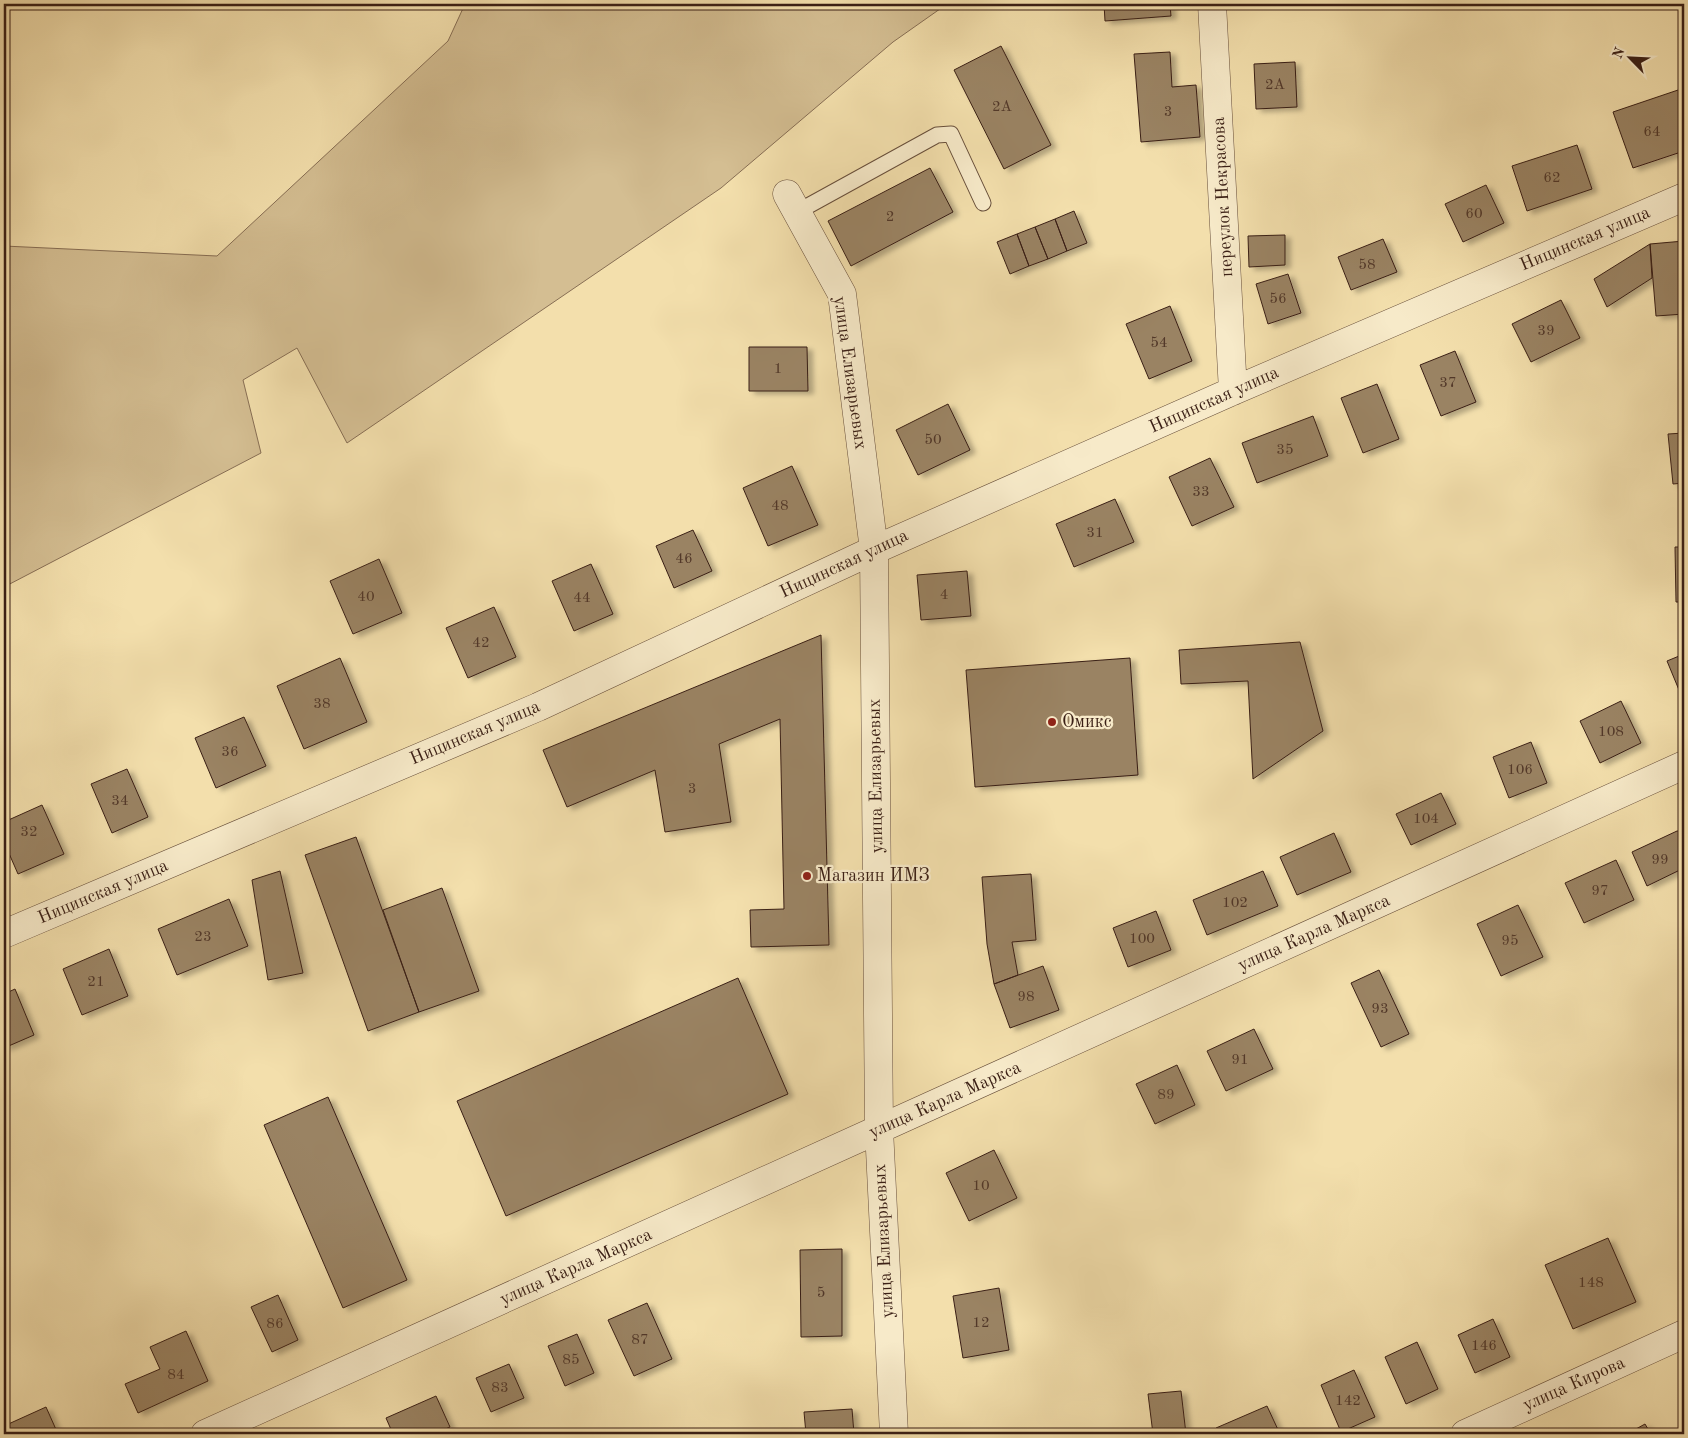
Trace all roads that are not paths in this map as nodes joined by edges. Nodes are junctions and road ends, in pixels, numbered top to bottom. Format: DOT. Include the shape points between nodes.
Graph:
graph roads {
  1 [pos="1212,4"];
  2 [pos="1684,197"];
  3 [pos="792,203"];
  4 [pos="983,203"];
  5 [pos="1233,391"];
  6 [pos="874,550"];
  7 [pos="1684,765"];
  8 [pos="4,934"];
  9 [pos="879,1129"];
  10 [pos="1684,1334"];
  11 [pos="205,1434"];
  12 [pos="894,1434"];
  13 [pos="1465,1434"];
  1 -- 5 [label="street, переулок Некрасова"];
  2 -- 5 [label="street, Ницинская улица"];
  3 -- 4 [label="lane" via="938,135 951,134"];
  3 -- 6 [label="street, улица Елизарьевых" via="842,294"];
  5 -- 6 [label="street, Ницинская улица"];
  6 -- 8 [label="street, Ницинская улица" via="538,707"];
  6 -- 9 [label="street, улица Елизарьевых"];
  7 -- 9 [label="street, улица Карла Маркса"];
  9 -- 11 [label="street, улица Карла Маркса"];
  9 -- 12 [label="street, улица Елизарьевых"];
  10 -- 13 [label="street, улица Кирова"];
}
